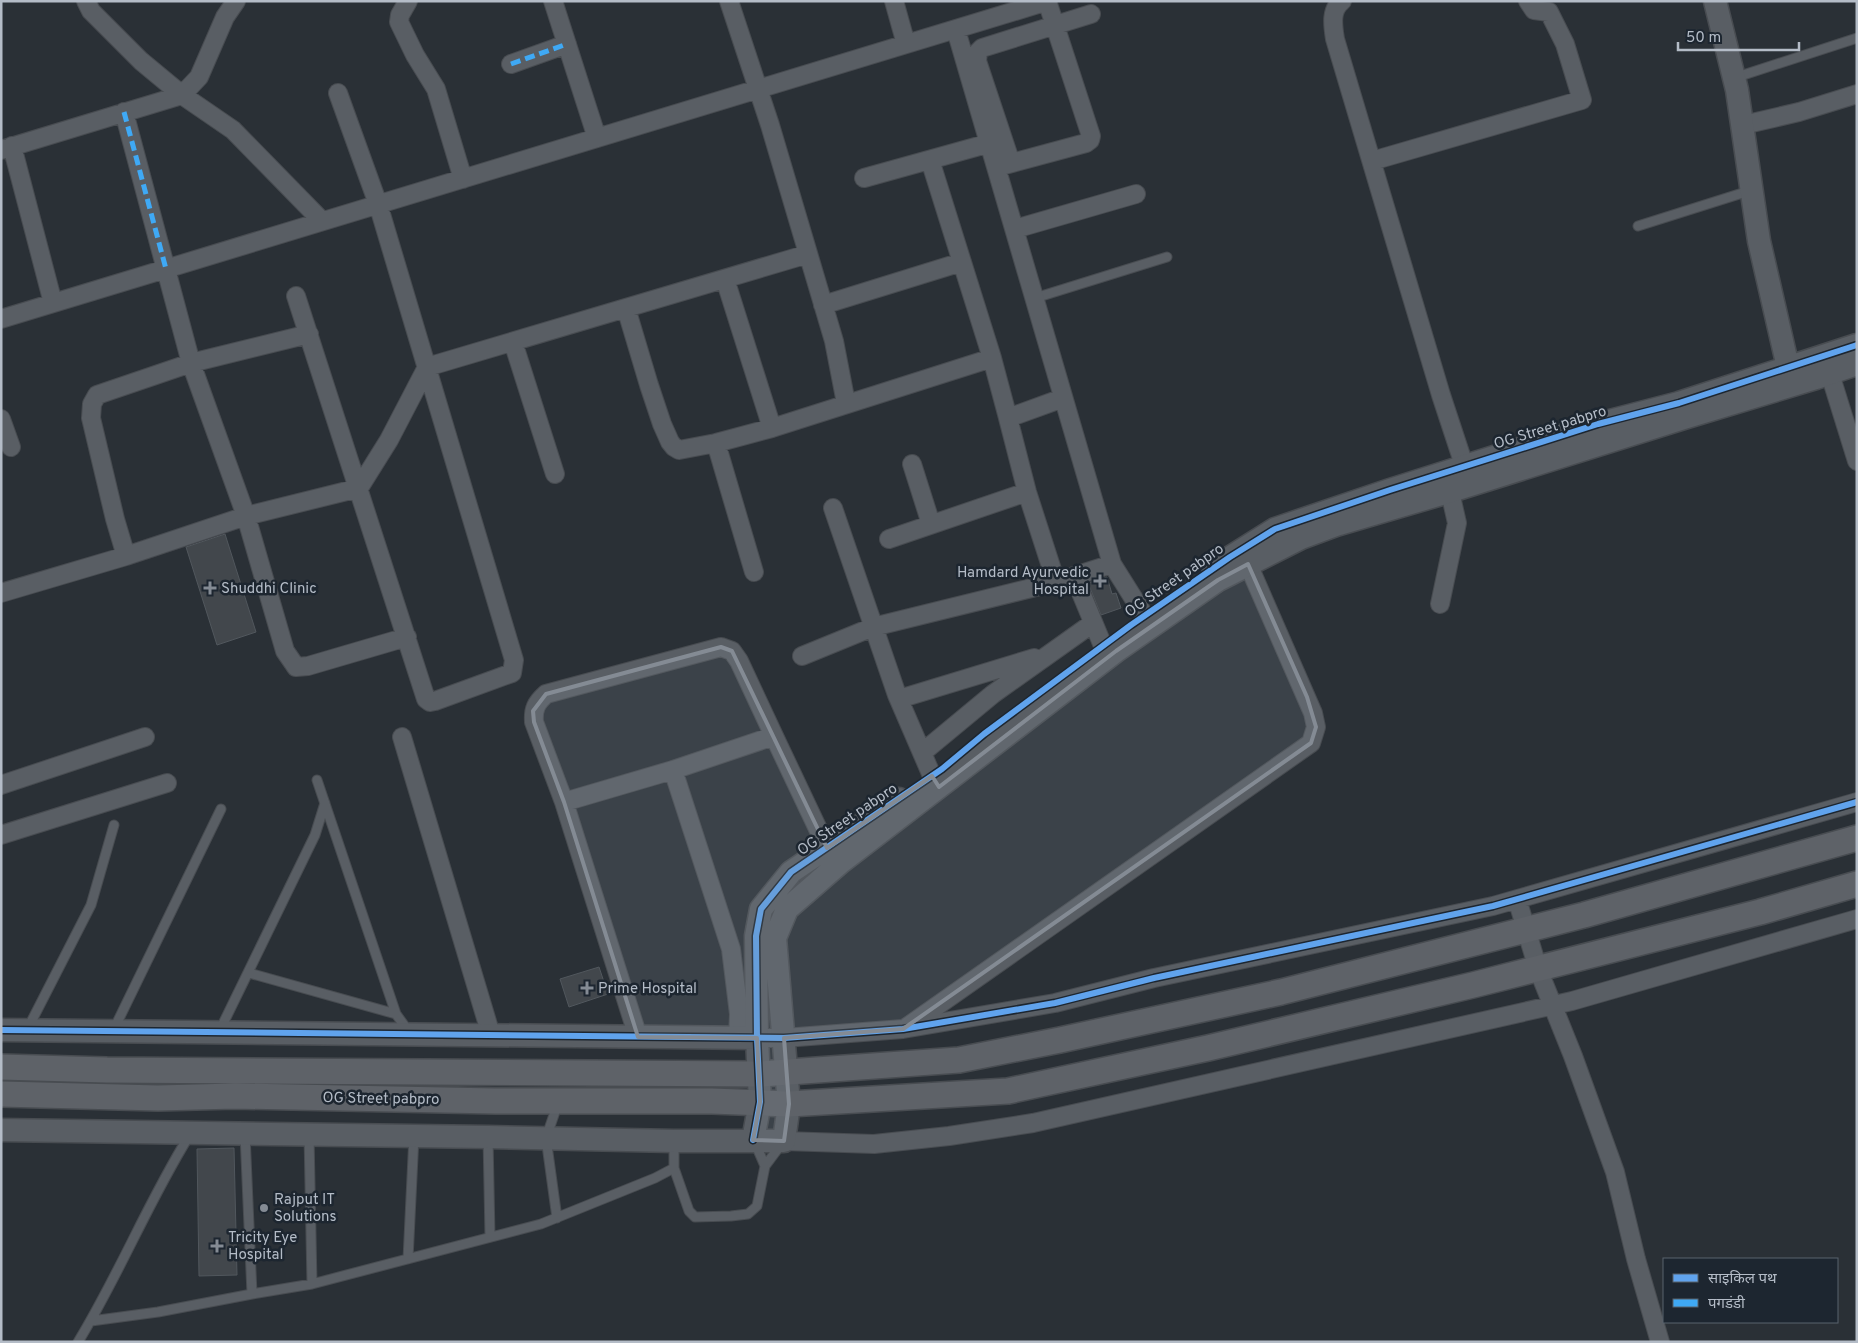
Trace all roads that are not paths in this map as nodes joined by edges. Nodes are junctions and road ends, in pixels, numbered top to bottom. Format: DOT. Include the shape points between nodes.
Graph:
graph roads {
  1 [pos="86,1"];
  2 [pos="236,1"];
  3 [pos="408,1"];
  4 [pos="554,1"];
  5 [pos="729,1"];
  6 [pos="894,1"];
  7 [pos="1047,1"];
  8 [pos="1342,1"];
  9 [pos="1528,1"];
  10 [pos="1715,1"];
  11 [pos="1091,14"];
  12 [pos="1054,26"];
  13 [pos="956,30"];
  14 [pos="1857,38"];
  15 [pos="567,44"];
  16 [pos="906,44"];
  17 [pos="511,64"];
  18 [pos="1734,78"];
  19 [pos="758,90"];
  20 [pos="338,93"];
  21 [pos="1857,94"];
  22 [pos="182,95"];
  23 [pos="124,112"];
  24 [pos="1743,125"];
  25 [pos="597,138"];
  26 [pos="990,143"];
  27 [pos="7,148"];
  28 [pos="930,160"];
  29 [pos="1372,161"];
  30 [pos="1004,165"];
  31 [pos="864,178"];
  32 [pos="464,179"];
  33 [pos="1752,190"];
  34 [pos="1136,194"];
  35 [pos="378,204"];
  36 [pos="322,222"];
  37 [pos="1638,226"];
  38 [pos="1015,230"];
  39 [pos="808,254"];
  40 [pos="1167,257"];
  41 [pos="962,262"];
  42 [pos="166,269"];
  43 [pos="725,279"];
  44 [pos="296,296"];
  45 [pos="1035,298"];
  46 [pos="53,303"];
  47 [pos="823,304"];
  48 [pos="626,308"];
  49 [pos="1,319"];
  50 [pos="309,334"];
  51 [pos="513,342"];
  52 [pos="1857,345"];
  53 [pos="992,358"];
  54 [pos="191,363"];
  55 [pos="1857,364"];
  56 [pos="427,367"];
  57 [pos="1830,374"];
  58 [pos="1791,376"];
  59 [pos="1063,398"];
  60 [pos="846,403"];
  61 [pos="1008,418"];
  62 [pos="1,419"];
  63 [pos="772,428"];
  64 [pos="716,443"];
  65 [pos="11,447"];
  66 [pos="1857,461"];
  67 [pos="912,464"];
  68 [pos="555,474"];
  69 [pos="1468,476"];
  70 [pos="358,488"];
  71 [pos="1028,492"];
  72 [pos="1450,492"];
  73 [pos="833,508"];
  74 [pos="246,516"];
  75 [pos="931,524"];
  76 [pos="889,539"];
  77 [pos="126,556"];
  78 [pos="1112,564"];
  79 [pos="1248,564"];
  80 [pos="754,572"];
  81 [pos="1074,576"];
  82 [pos="1056,582"];
  83 [pos="1,593"];
  84 [pos="1440,604"];
  85 [pos="1144,615"];
  86 [pos="1093,623"];
  87 [pos="873,627"];
  88 [pos="407,637"];
  89 [pos="1103,646"];
  90 [pos="1049,654"];
  91 [pos="802,656"];
  92 [pos="899,699"];
  93 [pos="774,736"];
  94 [pos="145,737"];
  95 [pos="402,737"];
  96 [pos="923,752"];
  97 [pos="673,770"];
  98 [pos="317,780"];
  99 [pos="935,782"];
  100 [pos="167,783"];
  101 [pos="1,784"];
  102 [pos="564,802"];
  103 [pos="1857,802"];
  104 [pos="325,803"];
  105 [pos="221,809"];
  106 [pos="114,825"];
  107 [pos="1,835"];
  108 [pos="1857,838"];
  109 [pos="827,848"];
  110 [pos="1857,884"];
  111 [pos="1517,899"];
  112 [pos="1857,919"];
  113 [pos="1526,930"];
  114 [pos="1538,969"];
  115 [pos="249,973"];
  116 [pos="1552,1005"];
  117 [pos="396,1014"];
  118 [pos="903,1029"];
  119 [pos="1,1030"];
  120 [pos="26,1030"];
  121 [pos="113,1031"];
  122 [pos="219,1032"];
  123 [pos="410,1034"];
  124 [pos="491,1035"];
  125 [pos="638,1037"];
  126 [pos="747,1038"];
  127 [pos="784,1038"];
  128 [pos="1,1067"];
  129 [pos="786,1072"];
  130 [pos="760,1074"];
  131 [pos="1,1094"];
  132 [pos="559,1101"];
  133 [pos="760,1102"];
  134 [pos="790,1104"];
  135 [pos="1,1130"];
  136 [pos="191,1133"];
  137 [pos="246,1134"];
  138 [pos="309,1134"];
  139 [pos="414,1136"];
  140 [pos="488,1137"];
  141 [pos="546,1138"];
  142 [pos="753,1140"];
  143 [pos="784,1141"];
  144 [pos="674,1142"];
  145 [pos="766,1166"];
  146 [pos="674,1168"];
  147 [pos="557,1218"];
  148 [pos="490,1237"];
  149 [pos="408,1259"];
  150 [pos="312,1284"];
  151 [pos="252,1294"];
  152 [pos="90,1321"];
  153 [pos="78,1342"];
  154 [pos="1660,1342"];
  1 -- 22 [label="street" via="91,11 141,61"];
  2 -- 22 [label="street" via="199,77"];
  3 -- 32 [label="street" via="399,22 436,89"];
  4 -- 15 [label="street"];
  5 -- 19 [label="street"];
  6 -- 16 [label="street"];
  7 -- 12 [label="street"];
  7 -- 13 [label="street"];
  8 -- 29 [label="street" via="1332,19 1335,39"];
  9 -- 29 [label="street" via="1534,10 1549,12 1565,44 1582,100"];
  10 -- 18 [label="street"];
  11 -- 12 [label="street"];
  12 -- 30 [label="street" via="978,52 977,60"];
  12 -- 30 [label="street" via="1090,140"];
  13 -- 16 [label="street"];
  13 -- 26 [label="street"];
  14 -- 18 [label="lane"];
  15 -- 17 [label="street"];
  15 -- 25 [label="street"];
  16 -- 19 [label="street"];
  18 -- 24 [label="street"];
  19 -- 25 [label="street"];
  19 -- 39 [label="street"];
  20 -- 35 [label="street"];
  21 -- 24 [label="street"];
  22 -- 23 [label="street"];
  22 -- 36 [label="street" via="234,130"];
  23 -- 27 [label="street"];
  23 -- 42 [label="street"];
  24 -- 33 [label="street"];
  25 -- 32 [label="street"];
  26 -- 28 [label="street"];
  26 -- 30 [label="street"];
  27 -- 46 [label="street"];
  28 -- 31 [label="street"];
  28 -- 41 [label="street"];
  29 -- 69 [label="street"];
  30 -- 38 [label="street"];
  32 -- 35 [label="street"];
  33 -- 37 [label="lane"];
  33 -- 58 [label="street" via="1759,241"];
  34 -- 38 [label="street"];
  35 -- 36 [label="street"];
  35 -- 56 [label="street"];
  36 -- 42 [label="street"];
  38 -- 45 [label="street"];
  39 -- 43 [label="street"];
  39 -- 47 [label="street"];
  40 -- 45 [label="lane"];
  41 -- 47 [label="street"];
  41 -- 53 [label="street"];
  42 -- 46 [label="street"];
  42 -- 54 [label="street"];
  43 -- 48 [label="street"];
  43 -- 63 [label="street"];
  44 -- 50 [label="street"];
  45 -- 59 [label="street"];
  46 -- 49 [label="street"];
  47 -- 60 [label="street"];
  48 -- 51 [label="street"];
  48 -- 64 [label="street" via="670,442 679,450"];
  50 -- 54 [label="street"];
  50 -- 70 [label="street"];
  51 -- 56 [label="street"];
  51 -- 68 [label="street"];
  52 -- 58 [label="street, OG Street pabpro"];
  53 -- 60 [label="street"];
  53 -- 61 [label="street"];
  54 -- 74 [label="street"];
  54 -- 77 [label="street" via="97,395 92,404 99,454"];
  55 -- 57 [label="street, OG Street pabpro"];
  56 -- 70 [label="street" via="389,440"];
  56 -- 88 [label="street" via="515,666 505,677 430,702 419,680"];
  57 -- 58 [label="street, OG Street pabpro"];
  57 -- 66 [label="street"];
  58 -- 69 [label="street, OG Street pabpro" via="1598,424"];
  59 -- 61 [label="street"];
  59 -- 78 [label="street"];
  60 -- 63 [label="street"];
  61 -- 71 [label="street"];
  62 -- 65 [label="street"];
  63 -- 64 [label="street"];
  64 -- 80 [label="street"];
  67 -- 75 [label="street"];
  69 -- 72 [label="street, OG Street pabpro"];
  69 -- 85 [label="street, OG Street pabpro" via="1275,529"];
  70 -- 74 [label="street"];
  70 -- 88 [label="street"];
  71 -- 75 [label="street"];
  71 -- 82 [label="street"];
  72 -- 79 [label="street, OG Street pabpro" via="1336,525"];
  72 -- 84 [label="street" via="1457,523"];
  73 -- 87 [label="street"];
  74 -- 77 [label="street"];
  74 -- 88 [label="street" via="285,651 296,667"];
  75 -- 76 [label="street"];
  77 -- 83 [label="street"];
  78 -- 81 [label="street"];
  78 -- 85 [label="street"];
  79 -- 99 [label="street, OG Street pabpro" via="1218,580 1116,651"];
  79 -- 118 [label="street" via="1313,713 1316,727 1311,742"];
  81 -- 82 [label="street"];
  81 -- 86 [label="street"];
  82 -- 87 [label="street"];
  85 -- 89 [label="street, OG Street pabpro"];
  86 -- 89 [label="street"];
  86 -- 90 [label="street"];
  87 -- 91 [label="street"];
  87 -- 92 [label="street"];
  89 -- 99 [label="street, OG Street pabpro" via="984,734"];
  90 -- 92 [label="street"];
  90 -- 96 [label="street" via="993,694"];
  92 -- 96 [label="street"];
  93 -- 97 [label="street"];
  93 -- 102 [label="street" via="740,661 732,652 720,647 546,694 533,711 534,722"];
  93 -- 109 [label="street"];
  94 -- 101 [label="street"];
  95 -- 124 [label="street"];
  96 -- 99 [label="street"];
  97 -- 102 [label="street"];
  97 -- 126 [label="street" via="731,949 739,1014"];
  98 -- 104 [label="lane"];
  99 -- 109 [label="street, OG Street pabpro"];
  99 -- 127 [label="street, OG Street pabpro" via="787,909 775,938"];
  100 -- 107 [label="street"];
  102 -- 125 [label="street"];
  103 -- 111 [label="street"];
  104 -- 115 [label="lane" via="315,835"];
  104 -- 117 [label="lane"];
  105 -- 121 [label="lane"];
  106 -- 120 [label="lane" via="91,904"];
  108 -- 113 [label="main road"];
  109 -- 126 [label="street, OG Street pabpro" via="791,872 761,908"];
  110 -- 114 [label="main road"];
  111 -- 113 [label="street"];
  111 -- 118 [label="street" via="1154,978 1055,1003"];
  112 -- 116 [label="street"];
  113 -- 114 [label="street"];
  113 -- 129 [label="main road" via="1281,992 959,1060"];
  114 -- 116 [label="street"];
  114 -- 134 [label="main road" via="1208,1048 1008,1091"];
  115 -- 117 [label="lane"];
  115 -- 122 [label="lane"];
  116 -- 143 [label="street" via="1033,1123 874,1144"];
  116 -- 154 [label="street" via="1615,1172"];
  117 -- 123 [label="lane"];
  118 -- 127 [label="street"];
  119 -- 120 [label="street"];
  120 -- 121 [label="street"];
  121 -- 122 [label="street"];
  122 -- 123 [label="street"];
  123 -- 124 [label="street"];
  124 -- 125 [label="street"];
  125 -- 126 [label="street"];
  126 -- 127 [label="street"];
  126 -- 130 [label="street, OG Street pabpro"];
  127 -- 129 [label="street, OG Street pabpro"];
  128 -- 130 [label="main road, OG Street pabpro" via="459,1074"];
  129 -- 130 [label="main road"];
  129 -- 134 [label="street, OG Street pabpro"];
  130 -- 133 [label="street, OG Street pabpro"];
  131 -- 132 [label="main road, OG Street pabpro"];
  132 -- 133 [label="main road, OG Street pabpro"];
  132 -- 141 [label="lane"];
  133 -- 134 [label="main road, OG Street pabpro"];
  133 -- 142 [label="street"];
  134 -- 143 [label="street"];
  135 -- 136 [label="street"];
  136 -- 137 [label="street"];
  136 -- 152 [label="lane" via="164,1176"];
  137 -- 138 [label="street"];
  137 -- 151 [label="lane"];
  138 -- 139 [label="street"];
  138 -- 150 [label="lane"];
  139 -- 140 [label="street"];
  139 -- 149 [label="lane"];
  140 -- 141 [label="street"];
  140 -- 148 [label="lane"];
  141 -- 144 [label="street"];
  141 -- 147 [label="lane"];
  142 -- 143 [label="street"];
  142 -- 144 [label="street"];
  142 -- 145 [label="lane"];
  143 -- 145 [label="lane"];
  144 -- 146 [label="lane"];
  145 -- 146 [label="lane" via="757,1206 748,1214 696,1217 689,1211"];
  146 -- 147 [label="lane"];
  147 -- 148 [label="lane"];
  148 -- 149 [label="lane"];
  149 -- 150 [label="lane"];
  150 -- 151 [label="lane"];
  151 -- 152 [label="lane"];
  152 -- 153 [label="lane"];
}
